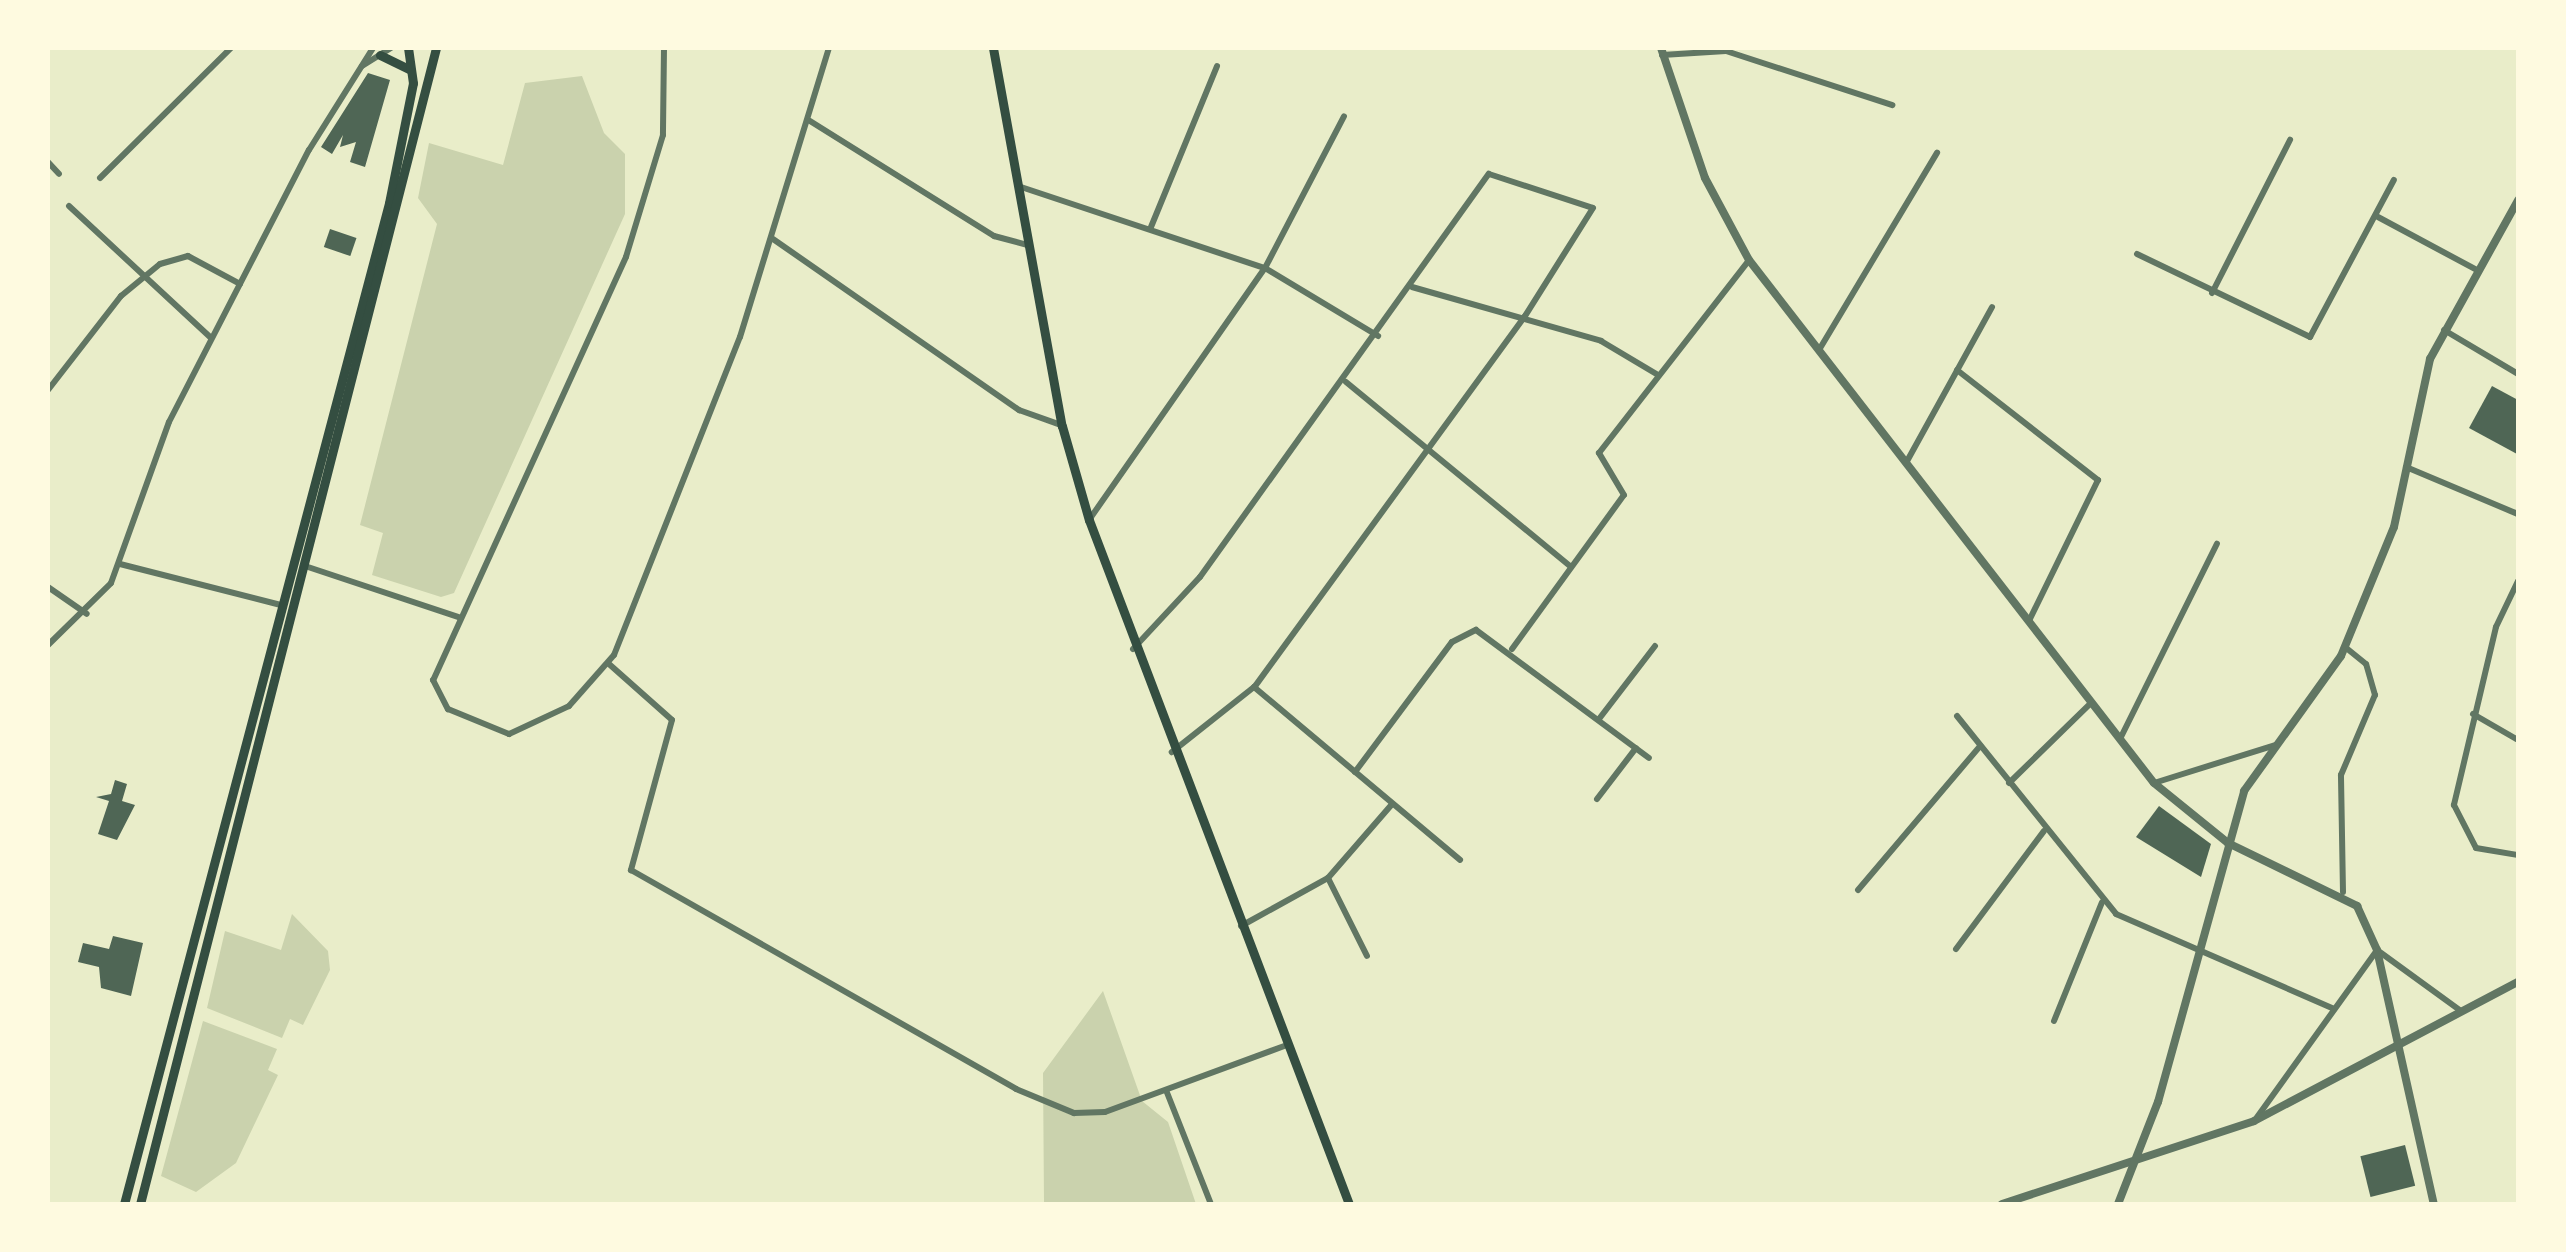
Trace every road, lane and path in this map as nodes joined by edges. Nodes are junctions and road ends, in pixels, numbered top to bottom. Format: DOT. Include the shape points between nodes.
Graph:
graph roads {
  1 [pos="230,48"];
  2 [pos="391,48"];
  3 [pos="408,48"];
  4 [pos="436,48"];
  5 [pos="664,48"];
  6 [pos="829,48"];
  7 [pos="993,48"];
  8 [pos="376,51"];
  9 [pos="1662,51"];
  10 [pos="1217,66"];
  11 [pos="411,71"];
  12 [pos="1892,105"];
  13 [pos="1344,116"];
  14 [pos="810,120"];
  15 [pos="2290,140"];
  16 [pos="1938,153"];
  17 [pos="48,162"];
  18 [pos="58,174"];
  19 [pos="100,178"];
  20 [pos="2394,180"];
  21 [pos="1021,187"];
  22 [pos="2518,200"];
  23 [pos="69,206"];
  24 [pos="2378,216"];
  25 [pos="1152,227"];
  26 [pos="773,239"];
  27 [pos="1027,246"];
  28 [pos="2137,254"];
  29 [pos="1749,260"];
  30 [pos="1265,268"];
  31 [pos="2477,270"];
  32 [pos="140,277"];
  33 [pos="240,284"];
  34 [pos="1411,287"];
  35 [pos="2212,293"];
  36 [pos="1992,307"];
  37 [pos="1526,316"];
  38 [pos="2444,330"];
  39 [pos="1378,336"];
  40 [pos="211,338"];
  41 [pos="1819,352"];
  42 [pos="1958,370"];
  43 [pos="2518,374"];
  44 [pos="1658,376"];
  45 [pos="1346,382"];
  46 [pos="48,390"];
  47 [pos="1062,426"];
  48 [pos="1430,450"];
  49 [pos="1906,464"];
  50 [pos="2406,466"];
  51 [pos="2518,514"];
  52 [pos="1089,520"];
  53 [pos="2217,544"];
  54 [pos="120,564"];
  55 [pos="308,567"];
  56 [pos="1570,567"];
  57 [pos="2518,580"];
  58 [pos="48,587"];
  59 [pos="281,605"];
  60 [pos="87,614"];
  61 [pos="458,617"];
  62 [pos="2028,622"];
  63 [pos="48,646"];
  64 [pos="1655,646"];
  65 [pos="2345,647"];
  66 [pos="1132,649"];
  67 [pos="1512,649"];
  68 [pos="609,664"];
  69 [pos="1254,687"];
  70 [pos="2091,703"];
  71 [pos="2472,714"];
  72 [pos="1957,716"];
  73 [pos="1600,719"];
  74 [pos="2120,740"];
  75 [pos="2518,740"];
  76 [pos="2275,745"];
  77 [pos="1980,746"];
  78 [pos="1636,748"];
  79 [pos="1172,752"];
  80 [pos="1649,758"];
  81 [pos="1354,772"];
  82 [pos="2154,782"];
  83 [pos="2009,783"];
  84 [pos="1597,799"];
  85 [pos="1392,804"];
  86 [pos="2044,831"];
  87 [pos="2228,843"];
  88 [pos="2518,855"];
  89 [pos="1460,860"];
  90 [pos="1328,878"];
  91 [pos="1858,890"];
  92 [pos="2343,892"];
  93 [pos="2102,902"];
  94 [pos="204,912"];
  95 [pos="217,916"];
  96 [pos="1240,927"];
  97 [pos="1956,949"];
  98 [pos="2377,950"];
  99 [pos="2200,953"];
  100 [pos="1367,956"];
  101 [pos="2518,982"];
  102 [pos="2334,1008"];
  103 [pos="2461,1010"];
  104 [pos="2054,1021"];
  105 [pos="1284,1046"];
  106 [pos="2396,1046"];
  107 [pos="1166,1090"];
  108 [pos="2254,1121"];
  109 [pos="2132,1166"];
  110 [pos="124,1204"];
  111 [pos="140,1204"];
  112 [pos="1211,1204"];
  113 [pos="1349,1204"];
  114 [pos="2006,1204"];
  115 [pos="2118,1204"];
  116 [pos="2434,1204"];
  1 -- 19 [label="street"];
  2 -- 8 [label="street"];
  3 -- 11 [label="main road"];
  4 -- 55 [label="main road"];
  5 -- 61 [label="street" via="669,102 626,257"];
  6 -- 14 [label="street"];
  7 -- 21 [label="main road"];
  8 -- 11 [label="main road"];
  8 -- 33 [label="street" via="356,70"];
  9 -- 12 [label="street" via="1726,51"];
  9 -- 29 [label="street" via="1704,178"];
  10 -- 25 [label="street"];
  11 -- 59 [label="main road" via="385,222"];
  13 -- 30 [label="street"];
  14 -- 26 [label="street"];
  14 -- 27 [label="street" via="994,236"];
  15 -- 35 [label="street"];
  16 -- 41 [label="street"];
  17 -- 18 [label="street"];
  20 -- 24 [label="street"];
  21 -- 25 [label="street"];
  21 -- 27 [label="main road"];
  22 -- 31 [label="street"];
  23 -- 32 [label="street"];
  24 -- 31 [label="street"];
  24 -- 35 [label="street" via="2310,337"];
  25 -- 30 [label="street"];
  26 -- 47 [label="street" via="1019,410"];
  26 -- 68 [label="street"];
  27 -- 47 [label="main road"];
  28 -- 35 [label="street"];
  29 -- 41 [label="street"];
  29 -- 44 [label="street"];
  30 -- 39 [label="street"];
  30 -- 52 [label="street"];
  31 -- 38 [label="street"];
  32 -- 33 [label="street" via="188,256"];
  32 -- 40 [label="street"];
  32 -- 46 [label="street"];
  33 -- 40 [label="street"];
  34 -- 37 [label="street"];
  34 -- 37 [label="street" via="1489,174 1593,208"];
  34 -- 39 [label="street"];
  36 -- 42 [label="street"];
  37 -- 44 [label="street" via="1601,342"];
  37 -- 48 [label="street"];
  38 -- 43 [label="street"];
  38 -- 50 [label="street" via="2421,386"];
  39 -- 45 [label="street"];
  40 -- 54 [label="street" via="169,422"];
  41 -- 49 [label="street"];
  42 -- 49 [label="street"];
  42 -- 62 [label="street" via="2098,480"];
  44 -- 56 [label="street" via="1600,452 1624,495"];
  45 -- 48 [label="street"];
  45 -- 66 [label="street" via="1200,577"];
  47 -- 52 [label="main road"];
  48 -- 56 [label="street"];
  48 -- 69 [label="street"];
  49 -- 62 [label="street"];
  50 -- 51 [label="street"];
  50 -- 65 [label="street" via="2394,527"];
  52 -- 66 [label="main road"];
  53 -- 74 [label="street"];
  54 -- 59 [label="street"];
  54 -- 60 [label="street"];
  55 -- 61 [label="street"];
  55 -- 95 [label="main road"];
  56 -- 67 [label="street"];
  57 -- 71 [label="street"];
  58 -- 60 [label="street"];
  59 -- 94 [label="main road" via="230,780"];
  60 -- 63 [label="street"];
  61 -- 68 [label="street" via="433,680 448,709 510,734 569,706"];
  62 -- 70 [label="street"];
  64 -- 73 [label="street"];
  65 -- 76 [label="street"];
  65 -- 92 [label="street" via="2366,664 2374,695 2341,775"];
  66 -- 79 [label="main road"];
  67 -- 73 [label="street"];
  67 -- 81 [label="street" via="1491,632 1463,632"];
  68 -- 107 [label="street" via="672,720 631,870 1074,1113"];
  69 -- 79 [label="street"];
  69 -- 81 [label="street"];
  70 -- 74 [label="street"];
  70 -- 83 [label="street"];
  71 -- 75 [label="street"];
  71 -- 88 [label="street" via="2454,805 2476,848"];
  72 -- 77 [label="street"];
  73 -- 78 [label="street"];
  74 -- 82 [label="street"];
  76 -- 82 [label="street"];
  76 -- 87 [label="street" via="2244,791"];
  77 -- 83 [label="street"];
  77 -- 91 [label="street"];
  78 -- 80 [label="street"];
  78 -- 84 [label="street"];
  79 -- 96 [label="main road"];
  81 -- 85 [label="street"];
  82 -- 87 [label="street"];
  83 -- 86 [label="street"];
  85 -- 89 [label="street"];
  85 -- 90 [label="street"];
  86 -- 93 [label="street"];
  86 -- 97 [label="street"];
  87 -- 92 [label="street"];
  87 -- 99 [label="street"];
  90 -- 96 [label="street"];
  90 -- 100 [label="street"];
  92 -- 98 [label="street"];
  93 -- 99 [label="street"];
  93 -- 104 [label="street"];
  94 -- 95 [label="main road"];
  94 -- 110 [label="main road"];
  95 -- 111 [label="main road"];
  96 -- 105 [label="main road"];
  98 -- 102 [label="street"];
  98 -- 103 [label="street"];
  98 -- 106 [label="street"];
  99 -- 102 [label="street"];
  99 -- 109 [label="street"];
  101 -- 103 [label="street"];
  102 -- 108 [label="street"];
  103 -- 106 [label="street"];
  105 -- 107 [label="street"];
  105 -- 113 [label="main road"];
  106 -- 108 [label="street"];
  106 -- 116 [label="street"];
  107 -- 112 [label="street"];
  108 -- 109 [label="street"];
  109 -- 114 [label="street"];
  109 -- 115 [label="street"];
}
